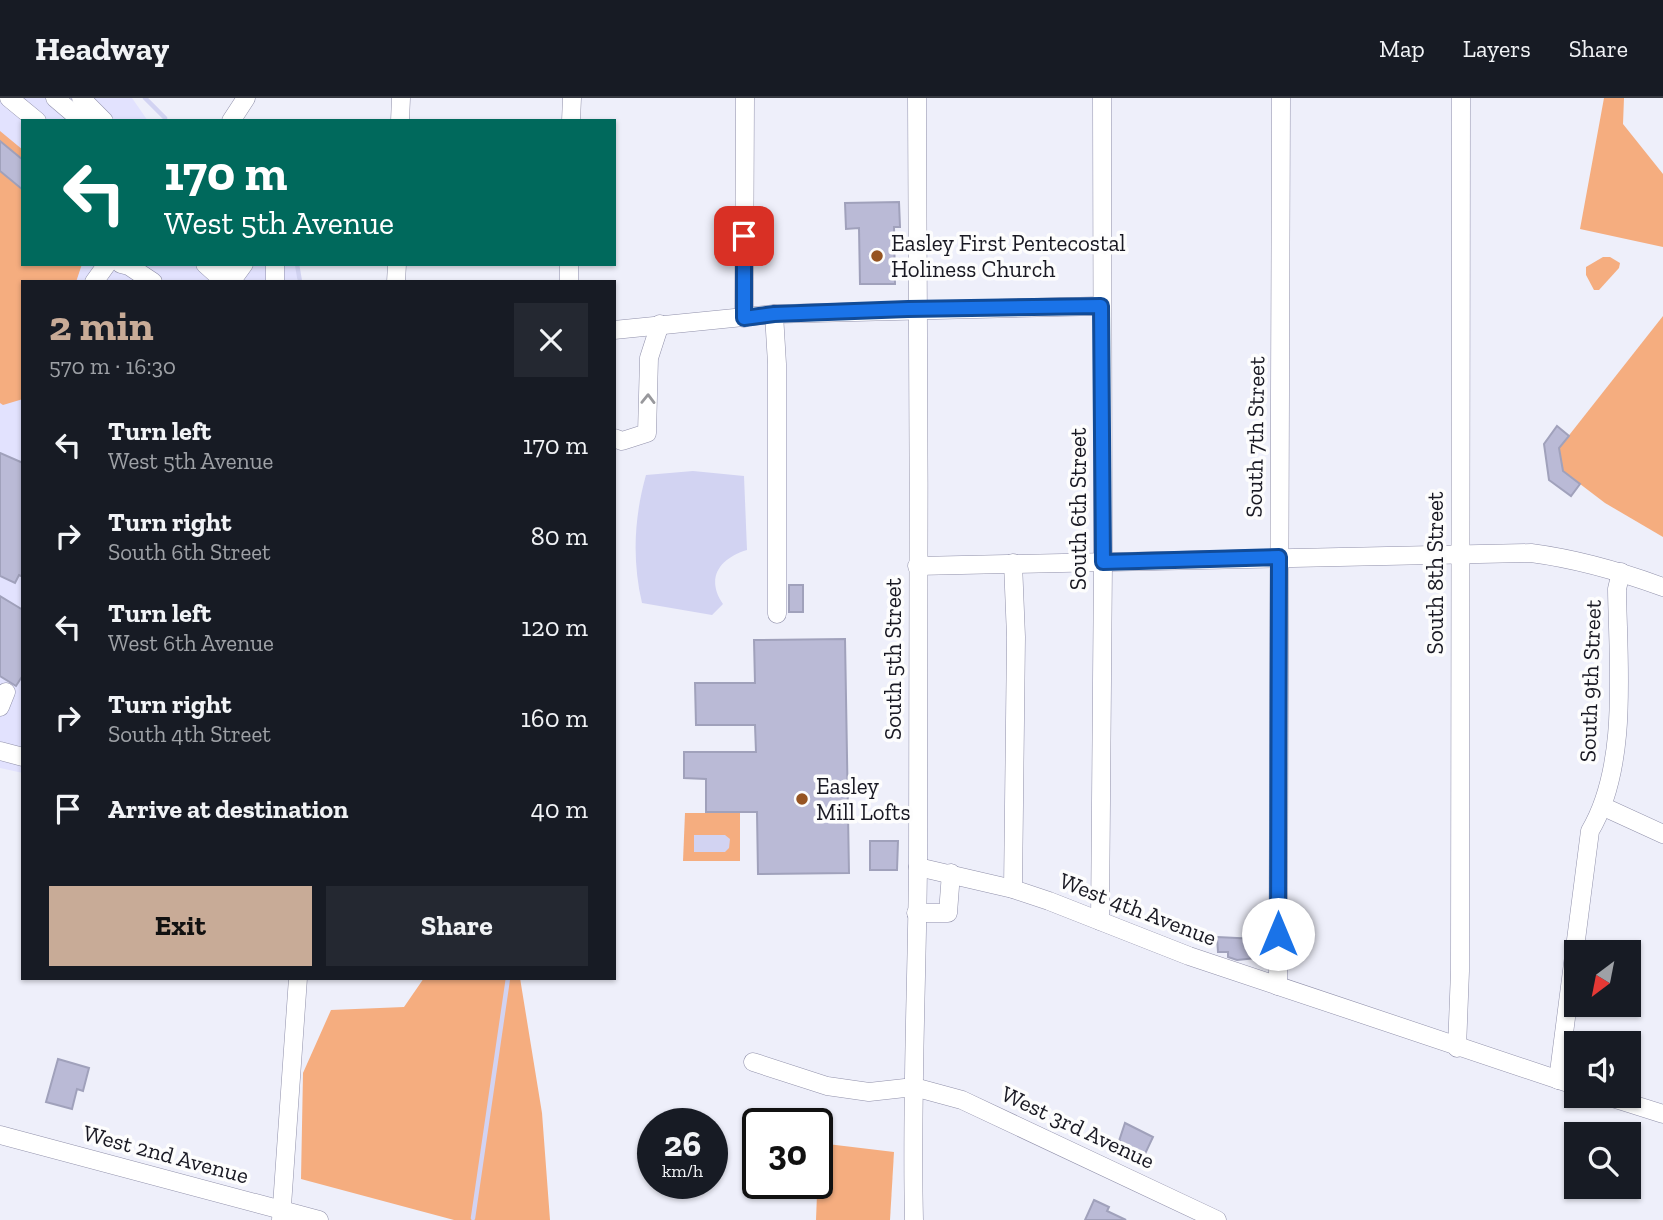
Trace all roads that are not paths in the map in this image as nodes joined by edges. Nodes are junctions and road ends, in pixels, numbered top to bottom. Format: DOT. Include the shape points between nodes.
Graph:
graph roads {
  1 [pos="9,98"];
  2 [pos="55,98"];
  3 [pos="81,98"];
  4 [pos="246,98"];
  5 [pos="401,98"];
  6 [pos="572,98"];
  7 [pos="745,98"];
  8 [pos="917,98"];
  9 [pos="1102,98"];
  10 [pos="1281,98"];
  11 [pos="1461,98"];
  12 [pos="35,119"];
  13 [pos="80,119"];
  14 [pos="102,119"];
  15 [pos="232,119"];
  16 [pos="400,119"];
  17 [pos="571,119"];
  18 [pos="125,266"];
  19 [pos="207,266"];
  20 [pos="243,266"];
  21 [pos="149,280"];
  22 [pos="1101,306"];
  23 [pos="919,308"];
  24 [pos="774,314"];
  25 [pos="744,318"];
  26 [pos="660,324"];
  27 [pos="616,330"];
  28 [pos="616,440"];
  29 [pos="1460,554"];
  30 [pos="1279,557"];
  31 [pos="1103,562"];
  32 [pos="1013,563"];
  33 [pos="917,566"];
  34 [pos="1622,572"];
  35 [pos="1663,587"];
  36 [pos="776,614"];
  37 [pos="0,751"];
  38 [pos="21,757"];
  39 [pos="1604,807"];
  40 [pos="1663,834"];
  41 [pos="918,867"];
  42 [pos="950,873"];
  43 [pos="1013,889"];
  44 [pos="916,913"];
  45 [pos="1100,920"];
  46 [pos="298,980"];
  47 [pos="1278,986"];
  48 [pos="1457,1048"];
  49 [pos="753,1062"];
  50 [pos="1558,1080"];
  51 [pos="1564,1082"];
  52 [pos="914,1087"];
  53 [pos="1641,1107"];
  54 [pos="1663,1114"];
  55 [pos="0,1135"];
  56 [pos="281,1215"];
  57 [pos="319,1220"];
  58 [pos="915,1220"];
  59 [pos="1217,1220"];
  1 -- 12 [label="street"];
  2 -- 13 [label="street"];
  3 -- 14 [label="street"];
  4 -- 15 [label="street"];
  5 -- 16 [label="street"];
  6 -- 17 [label="street"];
  7 -- 25 [label="street"];
  8 -- 23 [label="street, South 5th Street"];
  9 -- 22 [label="street, South 6th Street"];
  10 -- 30 [label="street, South 7th Street"];
  11 -- 29 [label="street, South 8th Street"];
  18 -- 21 [label="street"];
  19 -- 20 [label="street" via="215,273 236,275"];
  22 -- 23 [label="street"];
  22 -- 31 [label="street, South 6th Street"];
  23 -- 24 [label="street"];
  23 -- 33 [label="street, South 5th Street"];
  24 -- 25 [label="street"];
  24 -- 36 [label="street"];
  25 -- 26 [label="street"];
  26 -- 27 [label="street"];
  28 -- 26 [label="street, one-way" via="647,433 649,358"];
  29 -- 30 [label="street"];
  29 -- 34 [label="street" via="1531,553"];
  29 -- 48 [label="street, South 8th Street"];
  30 -- 31 [label="street"];
  30 -- 47 [label="street, South 7th Street"];
  31 -- 32 [label="street"];
  31 -- 45 [label="street, South 6th Street"];
  32 -- 33 [label="street"];
  32 -- 43 [label="street"];
  33 -- 41 [label="street, South 5th Street"];
  34 -- 35 [label="street"];
  34 -- 39 [label="street, South 9th Street" via="1617,589 1614,764"];
  37 -- 38 [label="street"];
  39 -- 40 [label="street"];
  39 -- 50 [label="street, South 9th Street" via="1590,831"];
  41 -- 42 [label="street, West 4th Avenue"];
  41 -- 44 [label="street, South 5th Street"];
  42 -- 43 [label="street, West 4th Avenue"];
  42 -- 44 [label="street" via="948,913"];
  43 -- 45 [label="street, West 4th Avenue"];
  44 -- 52 [label="street, South 5th Street"];
  45 -- 47 [label="street, West 4th Avenue"];
  46 -- 56 [label="street"];
  47 -- 48 [label="street, West 4th Avenue"];
  48 -- 50 [label="street, West 4th Avenue"];
  49 -- 52 [label="street" via="827,1086 869,1092"];
  50 -- 51 [label="street, West 4th Avenue"];
  52 -- 58 [label="street, South 5th Street"];
  52 -- 59 [label="street, West 3rd Avenue" via="962,1100"];
  53 -- 54 [label="street"];
  55 -- 56 [label="street, West 2nd Avenue"];
  56 -- 57 [label="street, West 2nd Avenue"];
}
